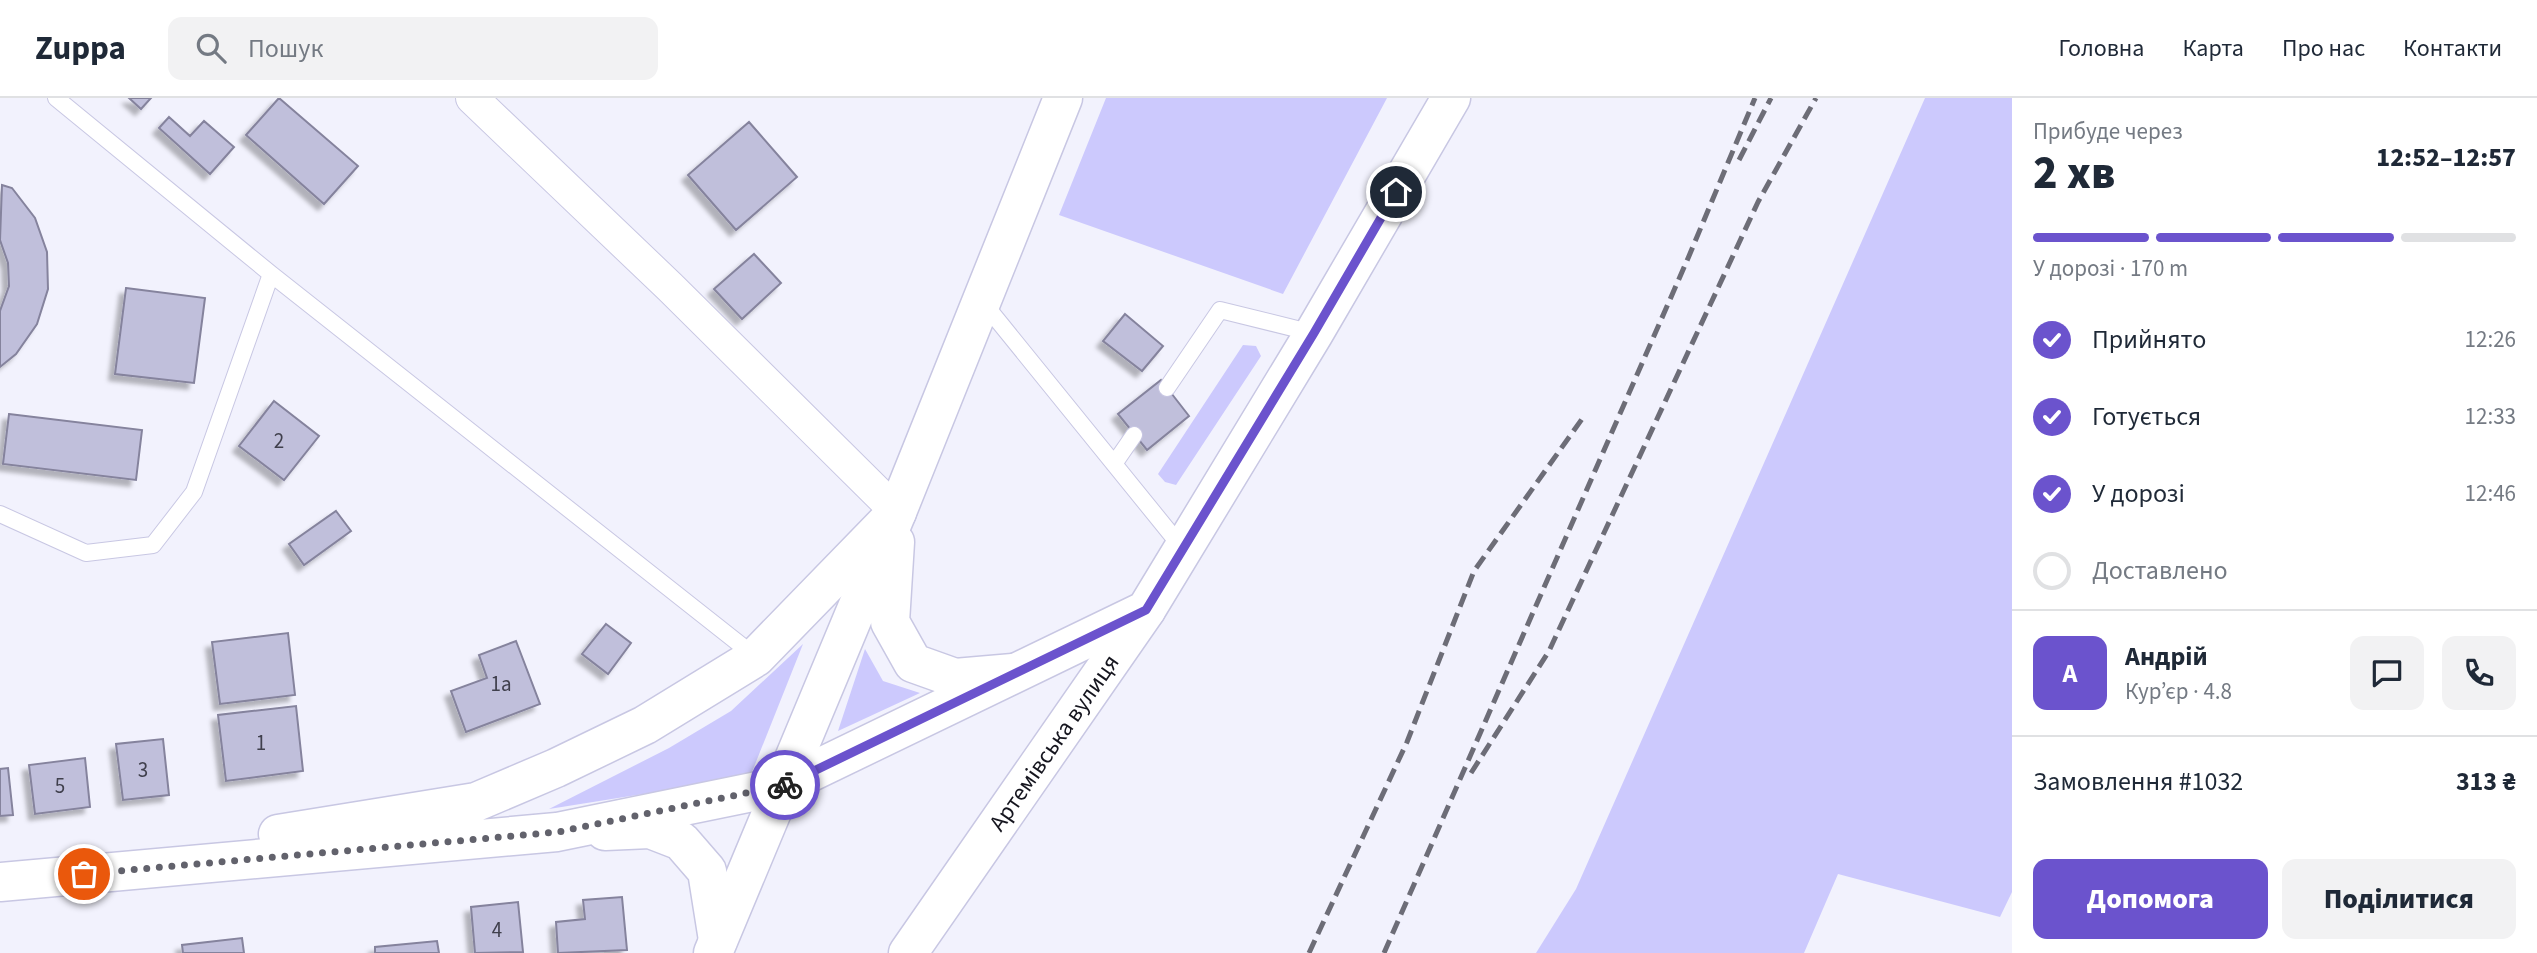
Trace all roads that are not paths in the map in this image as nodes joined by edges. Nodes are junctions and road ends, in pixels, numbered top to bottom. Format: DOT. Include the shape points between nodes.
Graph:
graph roads {
  1 [pos="56,98"];
  2 [pos="472,98"];
  3 [pos="1063,98"];
  4 [pos="1451,98"];
  5 [pos="271,274"];
  6 [pos="981,300"];
  7 [pos="1314,333"];
  8 [pos="1167,388"];
  9 [pos="1135,435"];
  10 [pos="1114,464"];
  11 [pos="897,512"];
  12 [pos="0,514"];
  13 [pos="1183,549"];
  14 [pos="1146,610"];
  15 [pos="756,657"];
  16 [pos="1014,673"];
  17 [pos="782,786"];
  18 [pos="558,832"];
  19 [pos="0,881"];
  20 [pos="715,947"];
  21 [pos="908,953"];
  1 -- 5 [label="lane"];
  2 -- 11 [label="street"];
  3 -- 6 [label="main road"];
  4 -- 7 [label="main road, Артемівська вулиця"];
  5 -- 12 [label="lane" via="194,492 153,545 86,553"];
  5 -- 15 [label="lane"];
  6 -- 10 [label="lane"];
  6 -- 11 [label="main road"];
  7 -- 8 [label="lane" via="1220,310"];
  7 -- 13 [label="main road, Артемівська вулиця"];
  9 -- 10 [label="lane"];
  10 -- 13 [label="lane"];
  11 -- 15 [label="main road"];
  11 -- 16 [label="main road" via="890,622 914,663 955,678"];
  11 -- 17 [label="main road"];
  13 -- 14 [label="main road, Артемівська вулиця"];
  14 -- 16 [label="main road"];
  14 -- 21 [label="main road, Артемівська вулиця"];
  15 -- 19 [label="main road" via="645,725 476,802"];
  16 -- 17 [label="main road"];
  17 -- 18 [label="main road"];
  17 -- 20 [label="main road"];
  18 -- 19 [label="main road"];
  18 -- 20 [label="main road" via="650,830 681,841 707,871"];
}
